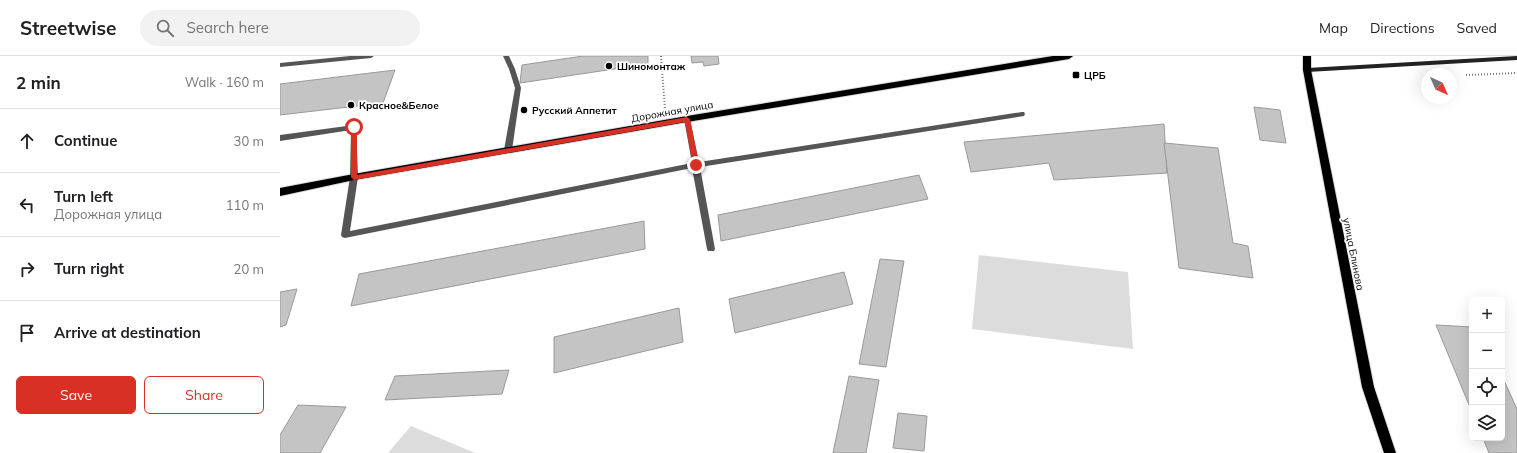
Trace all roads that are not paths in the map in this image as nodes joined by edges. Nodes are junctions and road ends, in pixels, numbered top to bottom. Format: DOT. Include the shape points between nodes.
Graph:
graph roads {
  1 [pos="371,56"];
  2 [pos="506,56"];
  3 [pos="1069,56"];
  4 [pos="1307,56"];
  5 [pos="1517,58"];
  6 [pos="280,65"];
  7 [pos="1307,70"];
  8 [pos="1022,114"];
  9 [pos="687,119"];
  10 [pos="280,138"];
  11 [pos="508,150"];
  12 [pos="696,165"];
  13 [pos="354,177"];
  14 [pos="280,192"];
  15 [pos="711,249"];
  16 [pos="1390,453"];
  1 -- 6 [label="lane"];
  2 -- 11 [label="lane" via="518,88"];
  3 -- 9 [label="main road, Дорожная улица"];
  4 -- 7 [label="main road, улица Блинова"];
  5 -- 7 [label="main road"];
  7 -- 16 [label="main road, улица Блинова" via="1368,387"];
  8 -- 12 [label="lane"];
  9 -- 11 [label="main road, Дорожная улица"];
  9 -- 12 [label="lane"];
  10 -- 13 [label="lane" via="354,127"];
  11 -- 13 [label="main road, Дорожная улица"];
  12 -- 13 [label="lane" via="345,235"];
  12 -- 15 [label="lane"];
  13 -- 14 [label="main road, Дорожная улица"];
}
